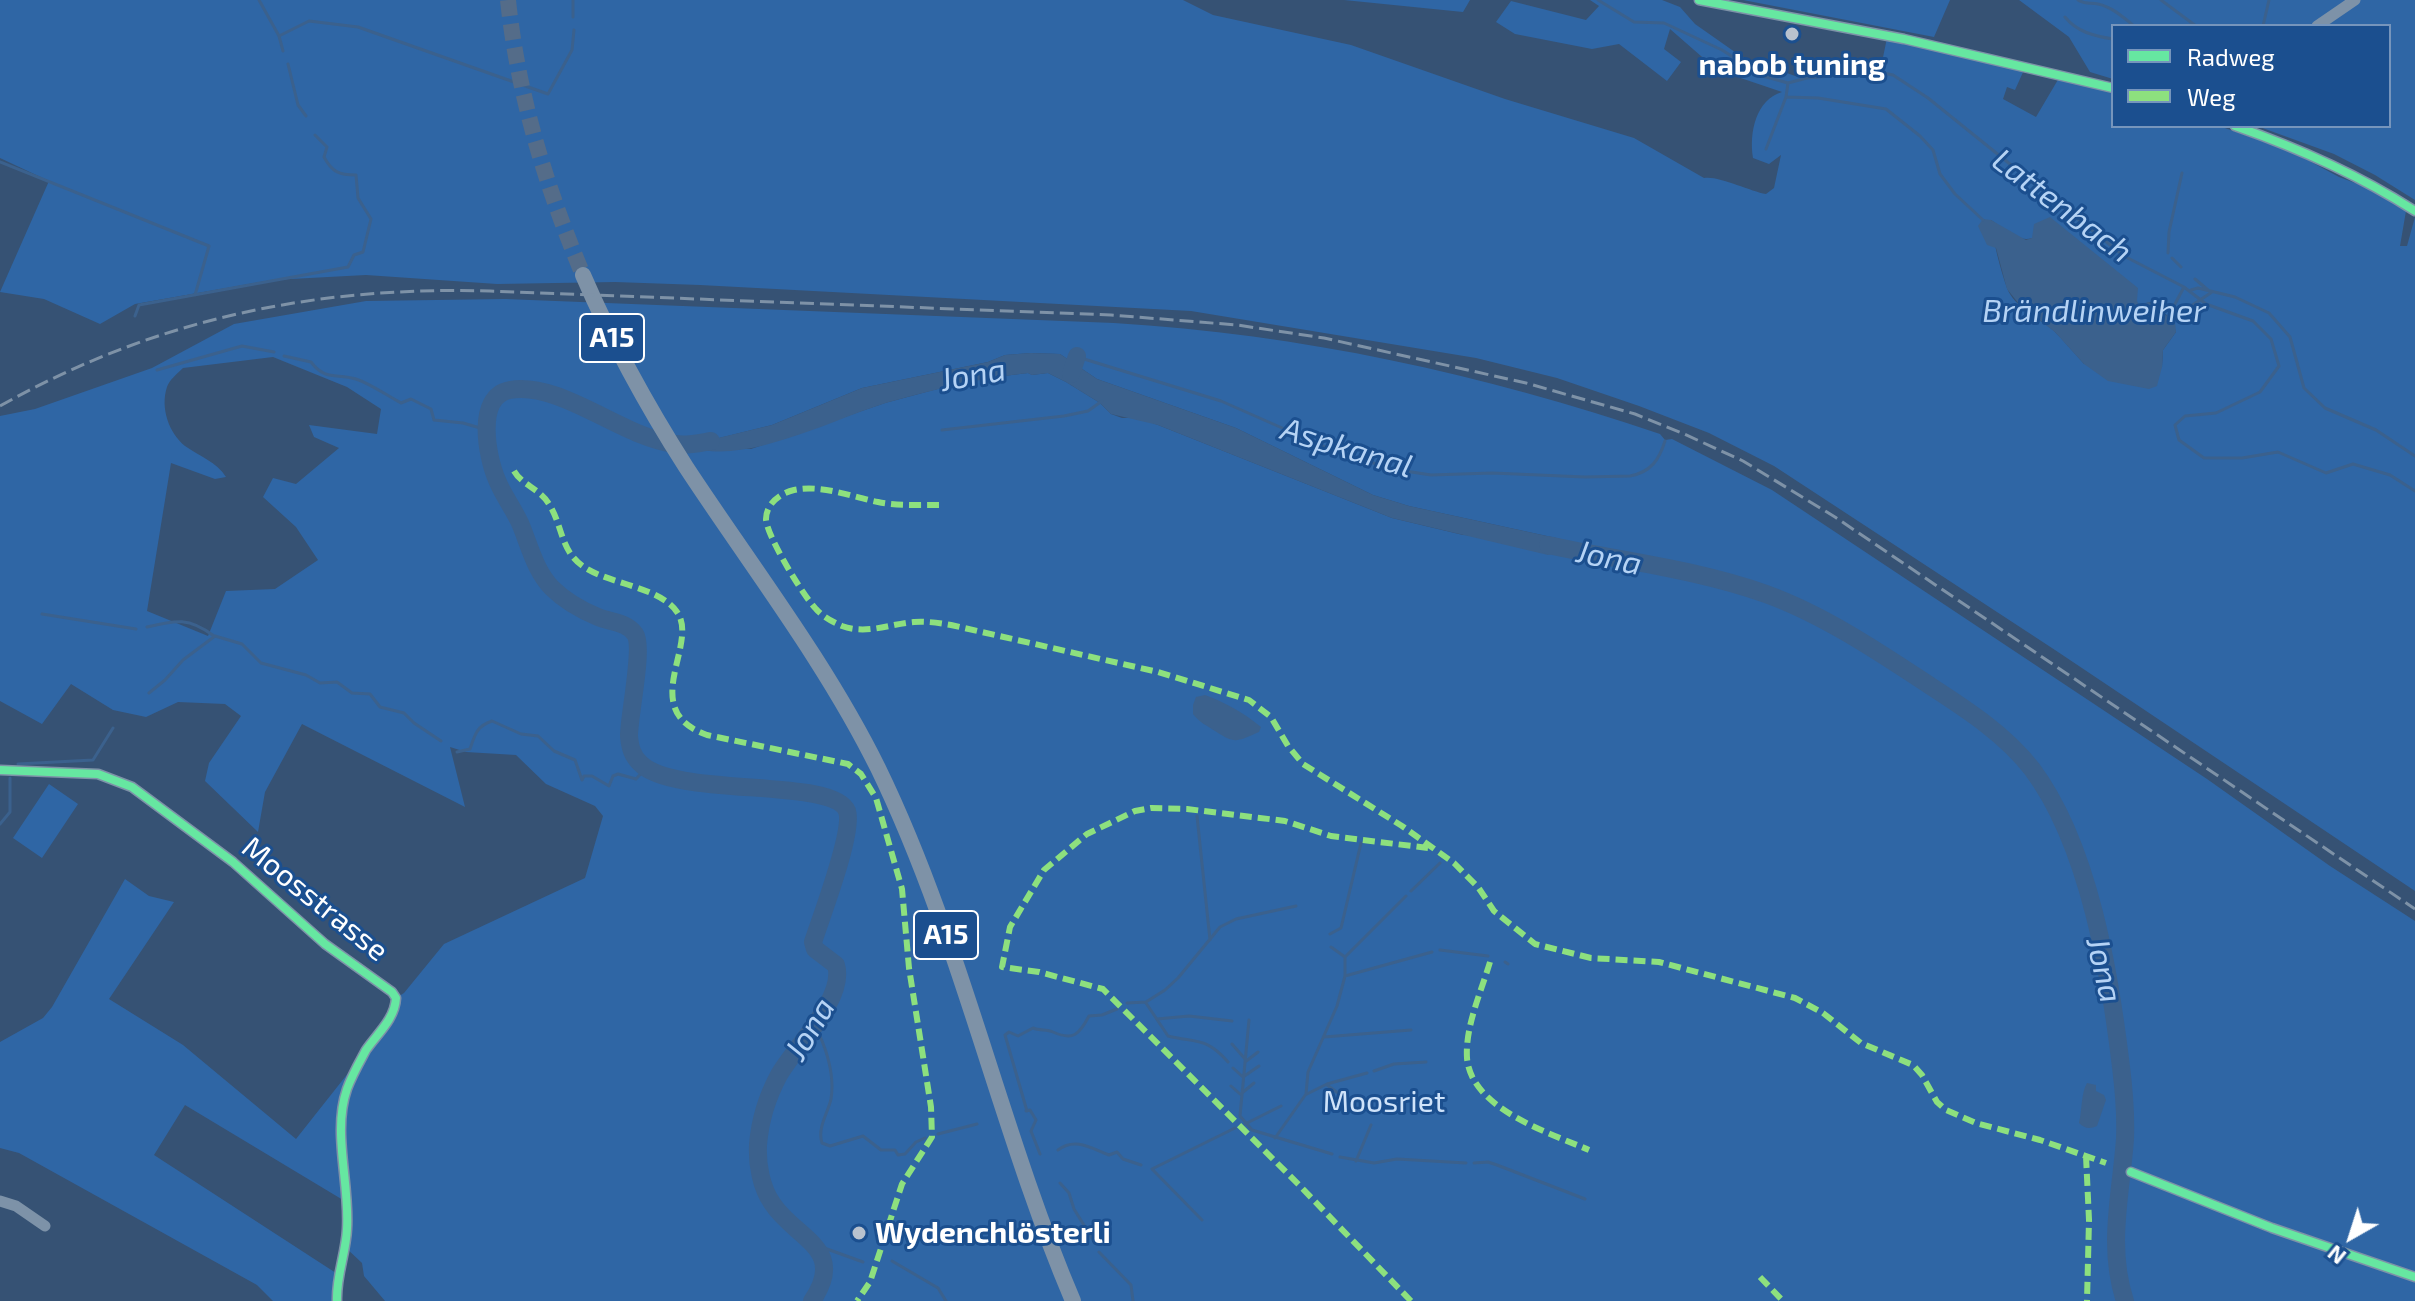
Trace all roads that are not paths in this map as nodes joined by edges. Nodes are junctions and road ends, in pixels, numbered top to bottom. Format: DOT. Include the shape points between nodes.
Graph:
graph roads {
  1 [pos="1699,0"];
  2 [pos="2355,0"];
  3 [pos="2320,24"];
  4 [pos="2111,88"];
  5 [pos="2242,128"];
  6 [pos="2415,211"];
  7 [pos="583,275"];
  8 [pos="0,770"];
  9 [pos="2131,1172"];
  10 [pos="0,1201"];
  11 [pos="45,1226"];
  12 [pos="2415,1277"];
  13 [pos="337,1301"];
  14 [pos="1073,1301"];
  1 -- 4 [label="street" via="1904,39"];
  2 -- 3 [label="street"];
  5 -- 6 [label="street" via="2367,181"];
  7 -- 14 [label="highway, A15" via="644,398 864,741 937,910 1022,1170"];
  8 -- 13 [label="street, Moosstrasse" via="98,774 132,787 233,862 308,930 396,998 392,1014 356,1069 343,1104 348,1203"];
  9 -- 12 [label="street"];
  10 -- 11 [label="street"];
}
